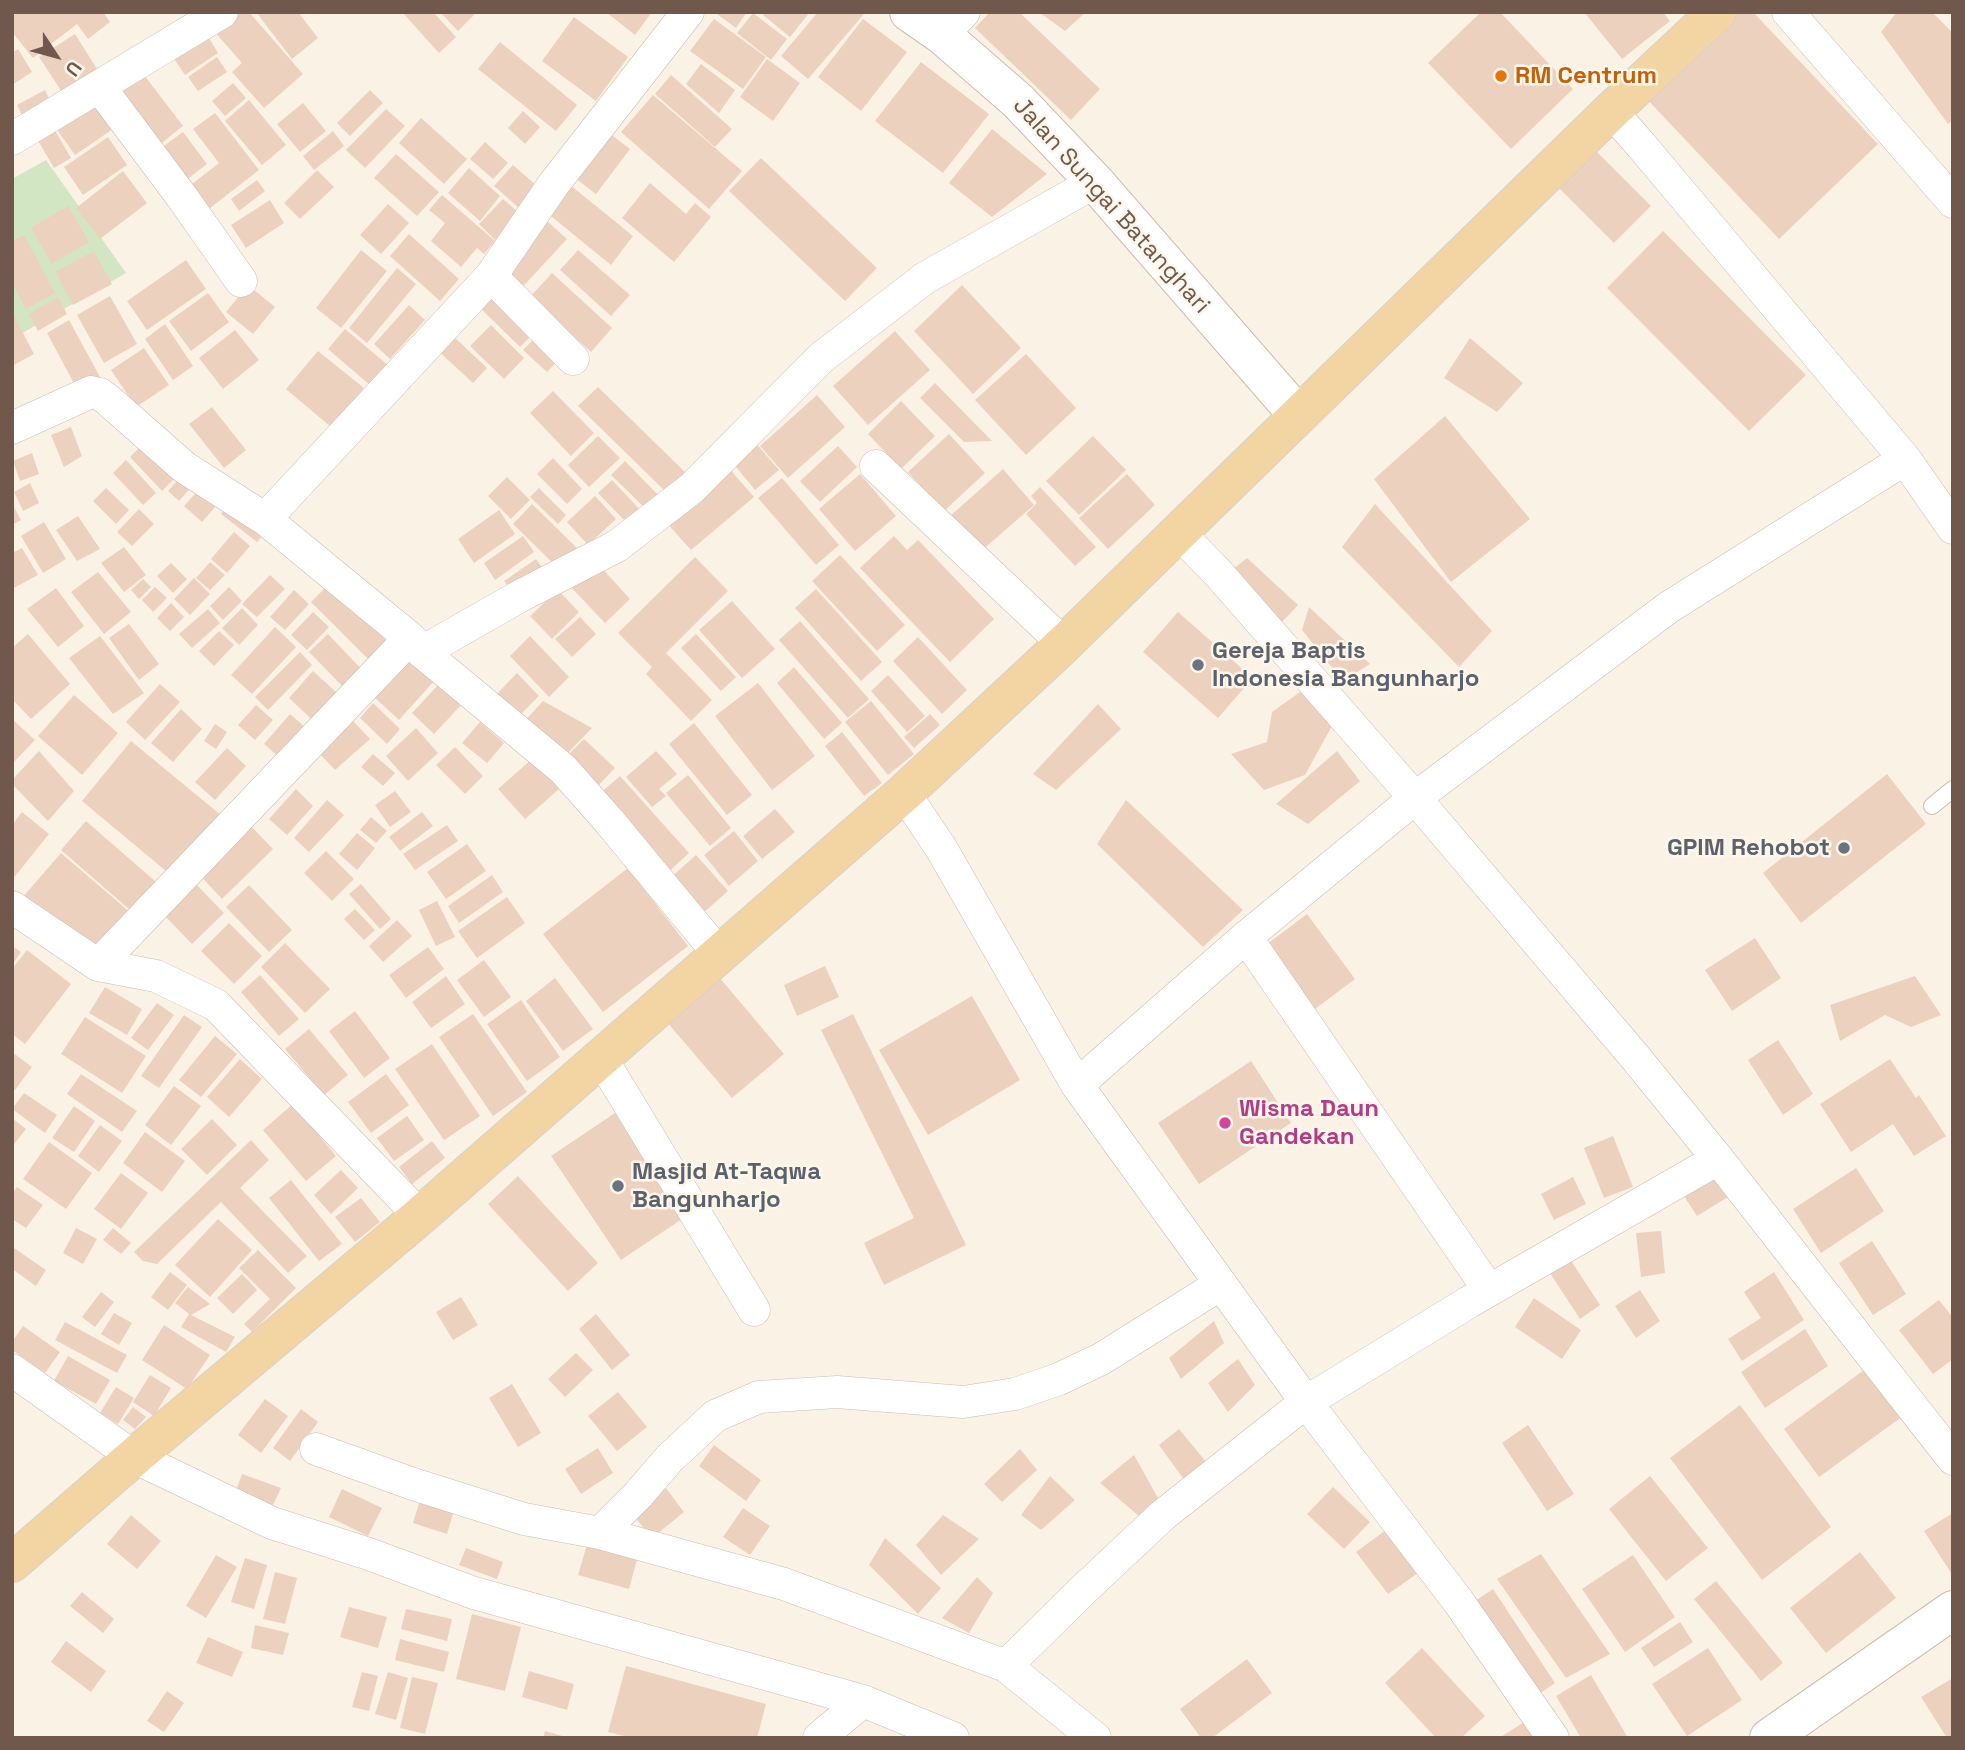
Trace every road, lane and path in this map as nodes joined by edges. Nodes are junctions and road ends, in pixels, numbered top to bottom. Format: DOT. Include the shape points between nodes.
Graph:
graph roads {
  1 [pos="222,12"];
  2 [pos="688,12"];
  3 [pos="909,12"];
  4 [pos="1717,12"];
  5 [pos="1788,12"];
  6 [pos="953,24"];
  7 [pos="99,86"];
  8 [pos="1611,111"];
  9 [pos="12,139"];
  10 [pos="1096,182"];
  11 [pos="1953,202"];
  12 [pos="491,276"];
  13 [pos="241,281"];
  14 [pos="573,359"];
  15 [pos="1298,415"];
  16 [pos="12,428"];
  17 [pos="1905,459"];
  18 [pos="876,466"];
  19 [pos="265,519"];
  20 [pos="1953,528"];
  21 [pos="1178,532"];
  22 [pos="1063,643"];
  23 [pos="416,645"];
  24 [pos="1953,789"];
  25 [pos="904,793"];
  26 [pos="1415,797"];
  27 [pos="1932,806"];
  28 [pos="12,907"];
  29 [pos="1246,937"];
  30 [pos="719,954"];
  31 [pos="98,965"];
  32 [pos="601,1058"];
  33 [pos="1077,1085"];
  34 [pos="1718,1158"];
  35 [pos="420,1216"];
  36 [pos="1221,1284"];
  37 [pos="1489,1290"];
  38 [pos="754,1310"];
  39 [pos="12,1370"];
  40 [pos="1306,1402"];
  41 [pos="316,1449"];
  42 [pos="134,1457"];
  43 [pos="1953,1459"];
  44 [pos="600,1533"];
  45 [pos="12,1563"];
  46 [pos="1953,1611"];
  47 [pos="1006,1666"];
  48 [pos="863,1700"];
  49 [pos="819,1738"];
  50 [pos="953,1738"];
  51 [pos="1095,1738"];
  52 [pos="1553,1738"];
  53 [pos="1769,1738"];
  1 -- 7 [label="street"];
  2 -- 12 [label="street" via="553,185"];
  3 -- 6 [label="main road, Jalan Sungai Batanghari"];
  4 -- 8 [label="main road"];
  5 -- 11 [label="street"];
  6 -- 10 [label="main road, Jalan Sungai Batanghari"];
  7 -- 9 [label="street"];
  7 -- 13 [label="street"];
  8 -- 15 [label="main road"];
  8 -- 17 [label="street"];
  10 -- 15 [label="main road, Jalan Sungai Batanghari"];
  10 -- 23 [label="street" via="925,278 821,358 692,488 617,546"];
  12 -- 14 [label="street"];
  12 -- 19 [label="street"];
  15 -- 21 [label="main road"];
  16 -- 19 [label="street" via="91,392 100,394 184,467"];
  17 -- 20 [label="street"];
  17 -- 26 [label="street" via="1669,607"];
  18 -- 22 [label="street"];
  19 -- 23 [label="street"];
  21 -- 22 [label="main road"];
  21 -- 26 [label="street"];
  22 -- 25 [label="main road"];
  23 -- 30 [label="street" via="563,769"];
  23 -- 31 [label="street"];
  24 -- 27 [label="lane"];
  25 -- 30 [label="main road"];
  25 -- 33 [label="street" via="941,848"];
  26 -- 29 [label="street"];
  26 -- 34 [label="street"];
  28 -- 31 [label="street"];
  29 -- 33 [label="street"];
  29 -- 37 [label="street"];
  30 -- 32 [label="main road"];
  31 -- 35 [label="street" via="156,976 216,1005"];
  32 -- 35 [label="main road"];
  32 -- 38 [label="street"];
  33 -- 36 [label="street"];
  34 -- 37 [label="street"];
  34 -- 43 [label="street"];
  35 -- 42 [label="main road"];
  36 -- 40 [label="street"];
  36 -- 44 [label="street" via="1101,1359 1014,1394 963,1402 837,1392 759,1397 715,1416"];
  37 -- 40 [label="street"];
  39 -- 42 [label="street"];
  40 -- 47 [label="street" via="1163,1515"];
  40 -- 52 [label="street" via="1458,1601"];
  41 -- 44 [label="street" via="524,1519"];
  42 -- 45 [label="main road"];
  42 -- 48 [label="street" via="272,1523 474,1593"];
  44 -- 47 [label="street" via="784,1584"];
  46 -- 53 [label="main road"];
  47 -- 51 [label="street"];
  48 -- 49 [label="street"];
  48 -- 50 [label="street"];
}
